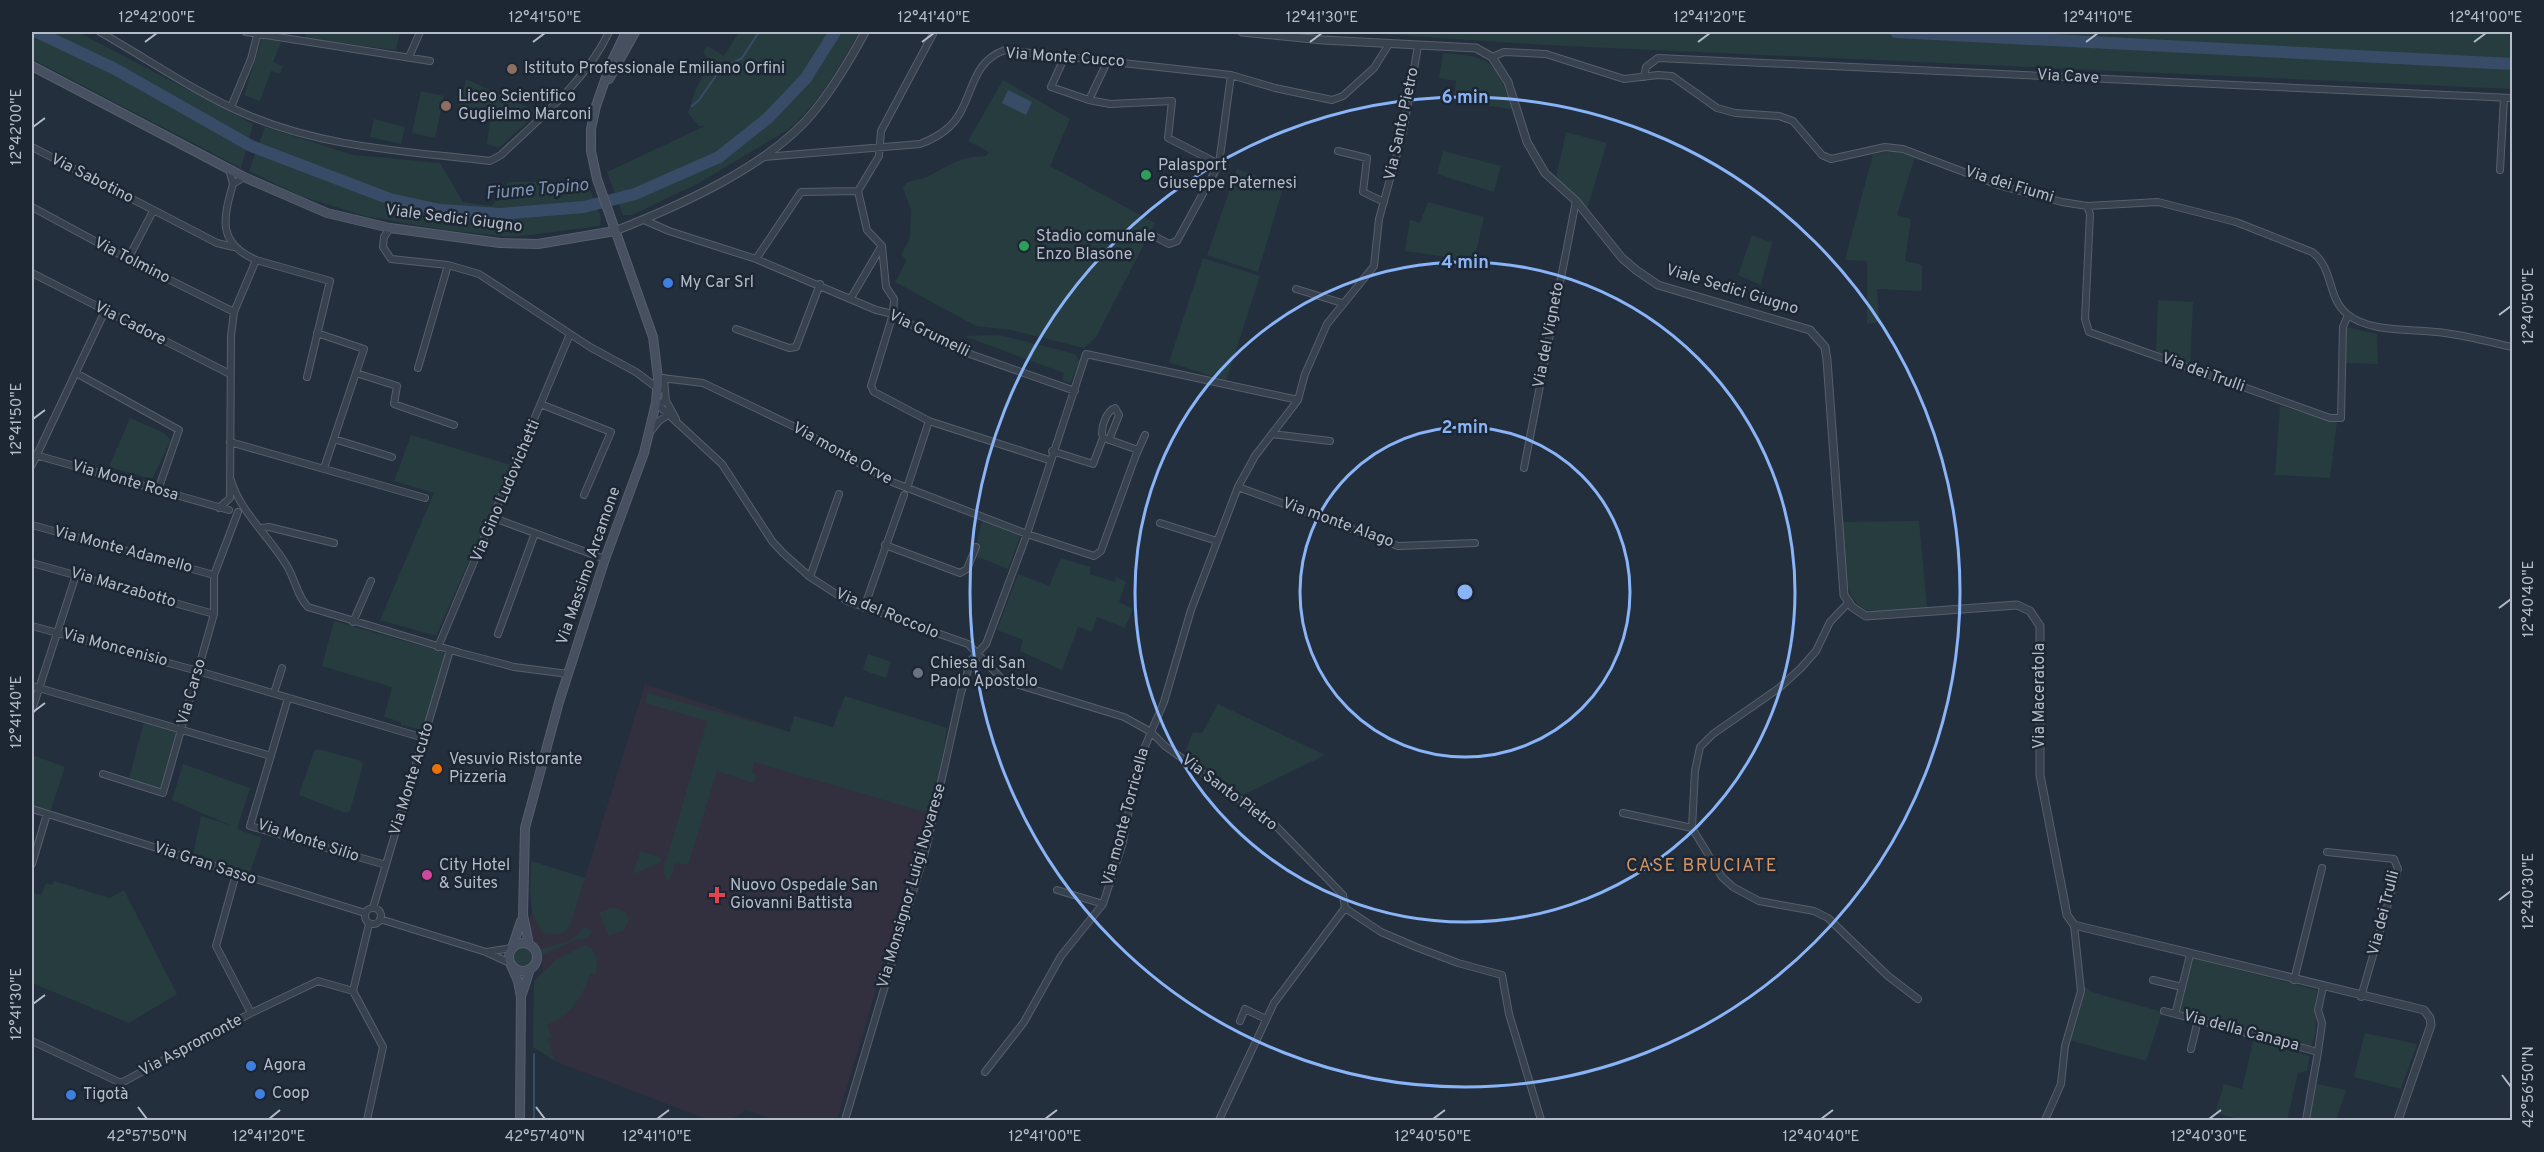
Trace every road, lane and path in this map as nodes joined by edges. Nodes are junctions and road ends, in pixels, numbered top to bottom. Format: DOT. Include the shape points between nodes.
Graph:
graph roads {
  1 [pos="100,32"];
  2 [pos="117,32"];
  3 [pos="246,32"];
  4 [pos="258,32"];
  5 [pos="420,32"];
  6 [pos="609,32"];
  7 [pos="626,32"];
  8 [pos="635,32"];
  9 [pos="865,32"];
  10 [pos="933,32"];
  11 [pos="1242,32"];
  12 [pos="1324,32"];
  13 [pos="112,38"];
  14 [pos="1323,40"];
  15 [pos="1389,44"];
  16 [pos="1418,46"];
  17 [pos="1065,56"];
  18 [pos="409,57"];
  19 [pos="1492,57"];
  20 [pos="1108,60"];
  21 [pos="430,61"];
  22 [pos="32,66"];
  23 [pos="1231,75"];
  24 [pos="1644,77"];
  25 [pos="602,90"];
  26 [pos="2504,98"];
  27 [pos="2512,98"];
  28 [pos="1089,100"];
  29 [pos="231,107"];
  30 [pos="32,147"];
  31 [pos="879,148"];
  32 [pos="1338,151"];
  33 [pos="760,157"];
  34 [pos="1219,164"];
  35 [pos="228,169"];
  36 [pos="2500,170"];
  37 [pos="244,177"];
  38 [pos="233,184"];
  39 [pos="858,191"];
  40 [pos="1576,201"];
  41 [pos="1384,202"];
  42 [pos="2087,206"];
  43 [pos="32,207"];
  44 [pos="153,211"];
  45 [pos="644,220"];
  46 [pos="380,226"];
  47 [pos="390,228"];
  48 [pos="615,231"];
  49 [pos="1154,236"];
  50 [pos="384,237"];
  51 [pos="882,246"];
  52 [pos="234,247"];
  53 [pos="128,259"];
  54 [pos="756,259"];
  55 [pos="256,260"];
  56 [pos="448,265"];
  57 [pos="32,273"];
  58 [pos="820,284"];
  59 [pos="1296,289"];
  60 [pos="851,298"];
  61 [pos="1342,303"];
  62 [pos="105,311"];
  63 [pos="234,312"];
  64 [pos="893,314"];
  65 [pos="2348,315"];
  66 [pos="736,329"];
  67 [pos="317,333"];
  68 [pos="570,334"];
  69 [pos="2512,347"];
  70 [pos="418,368"];
  71 [pos="76,373"];
  72 [pos="356,373"];
  73 [pos="230,374"];
  74 [pos="307,377"];
  75 [pos="661,378"];
  76 [pos="657,388"];
  77 [pos="1075,391"];
  78 [pos="1298,400"];
  79 [pos="666,402"];
  80 [pos="656,403"];
  81 [pos="543,405"];
  82 [pos="668,415"];
  83 [pos="676,419"];
  84 [pos="929,421"];
  85 [pos="454,425"];
  86 [pos="651,432"];
  87 [pos="1272,434"];
  88 [pos="1145,435"];
  89 [pos="334,439"];
  90 [pos="1330,441"];
  91 [pos="230,442"];
  92 [pos="1138,450"];
  93 [pos="1052,452"];
  94 [pos="33,455"];
  95 [pos="392,457"];
  96 [pos="1049,460"];
  97 [pos="32,465"];
  98 [pos="324,468"];
  99 [pos="1524,468"];
  100 [pos="231,480"];
  101 [pos="1238,487"];
  102 [pos="158,490"];
  103 [pos="905,491"];
  104 [pos="839,494"];
  105 [pos="585,495"];
  106 [pos="238,497"];
  107 [pos="425,498"];
  108 [pos="229,500"];
  109 [pos="219,508"];
  110 [pos="240,509"];
  111 [pos="230,511"];
  112 [pos="494,518"];
  113 [pos="1160,524"];
  114 [pos="32,525"];
  115 [pos="261,528"];
  116 [pos="231,530"];
  117 [pos="535,533"];
  118 [pos="1027,534"];
  119 [pos="1217,541"];
  120 [pos="334,543"];
  121 [pos="1475,543"];
  122 [pos="885,545"];
  123 [pos="975,547"];
  124 [pos="605,559"];
  125 [pos="32,563"];
  126 [pos="76,575"];
  127 [pos="214,575"];
  128 [pos="810,577"];
  129 [pos="371,581"];
  130 [pos="1849,602"];
  131 [pos="864,608"];
  132 [pos="214,614"];
  133 [pos="353,622"];
  134 [pos="32,626"];
  135 [pos="56,633"];
  136 [pos="498,634"];
  137 [pos="438,647"];
  138 [pos="450,650"];
  139 [pos="978,654"];
  140 [pos="282,668"];
  141 [pos="198,671"];
  142 [pos="568,674"];
  143 [pos="35,687"];
  144 [pos="274,693"];
  145 [pos="288,698"];
  146 [pos="32,710"];
  147 [pos="181,730"];
  148 [pos="1151,732"];
  149 [pos="424,738"];
  150 [pos="270,756"];
  151 [pos="103,774"];
  152 [pos="32,809"];
  153 [pos="1623,813"];
  154 [pos="47,814"];
  155 [pos="1692,828"];
  156 [pos="2327,852"];
  157 [pos="32,864"];
  158 [pos="386,865"];
  159 [pos="2322,868"];
  160 [pos="236,874"];
  161 [pos="1057,890"];
  162 [pos="1102,903"];
  163 [pos="374,908"];
  164 [pos="1345,908"];
  165 [pos="365,913"];
  166 [pos="523,915"];
  167 [pos="380,918"];
  168 [pos="369,924"];
  169 [pos="2074,925"];
  170 [pos="529,944"];
  171 [pos="512,948"];
  172 [pos="486,952"];
  173 [pos="2190,955"];
  174 [pos="510,963"];
  175 [pos="530,969"];
  176 [pos="2153,980"];
  177 [pos="2294,980"];
  178 [pos="2182,987"];
  179 [pos="2323,987"];
  180 [pos="354,991"];
  181 [pos="520,997"];
  182 [pos="2361,997"];
  183 [pos="1918,999"];
  184 [pos="2164,1011"];
  185 [pos="2176,1011"];
  186 [pos="251,1013"];
  187 [pos="1266,1019"];
  188 [pos="2198,1020"];
  189 [pos="1240,1021"];
  190 [pos="32,1041"];
  191 [pos="2190,1049"];
  192 [pos="2318,1052"];
  193 [pos="985,1072"];
  194 [pos="367,1120"];
  195 [pos="520,1120"];
  196 [pos="845,1120"];
  197 [pos="1219,1120"];
  198 [pos="1541,1120"];
  199 [pos="2045,1120"];
  200 [pos="2306,1120"];
  201 [pos="2398,1120"];
  1 -- 13 [label="street"];
  2 -- 13 [label="street"];
  3 -- 4 [label="street"];
  4 -- 18 [label="street"];
  4 -- 29 [label="street"];
  5 -- 18 [label="street"];
  6 -- 29 [label="street" via="582,75 501,155 490,160 352,146 280,127"];
  7 -- 25 [label="main road"];
  8 -- 25 [label="main road"];
  9 -- 33 [label="street, Viale Sedici Giugno" via="816,110"];
  10 -- 31 [label="street" via="881,131"];
  11 -- 14 [label="street"];
  12 -- 14 [label="street"];
  13 -- 29 [label="street"];
  14 -- 15 [label="street"];
  15 -- 16 [label="street"];
  15 -- 23 [label="street, Via Monte Cucco" via="1374,68 1343,96 1332,100"];
  16 -- 19 [label="street" via="1476,48"];
  16 -- 41 [label="street, Via Santo Pietro" via="1403,132"];
  17 -- 20 [label="street, Via Monte Cucco"];
  17 -- 28 [label="street" via="1051,87"];
  17 -- 31 [label="street, Via Monte Cucco" via="1005,50 995,54 972,81 960,113 945,130 920,144"];
  18 -- 21 [label="street"];
  19 -- 24 [label="street, Via dei Fiumi" via="1504,51 1546,54 1624,79"];
  19 -- 40 [label="street, Viale Sedici Giugno" via="1508,82 1527,142 1545,173"];
  20 -- 23 [label="street, Via Monte Cucco"];
  20 -- 28 [label="street"];
  22 -- 35 [label="main road, Viale Sedici Giugno"];
  23 -- 34 [label="street"];
  24 -- 26 [label="street, Via Cave" via="1647,67 1658,58"];
  24 -- 42 [label="street, Via dei Fiumi" via="1672,76 1717,108 1793,121 1822,155 1831,159 1885,147 1903,149 2001,186"];
  25 -- 48 [label="main road, Via Massimo Arcamone" via="591,129 591,151"];
  26 -- 27 [label="street, Via Cave"];
  26 -- 36 [label="street"];
  28 -- 34 [label="street" via="1110,104 1172,101 1168,138"];
  30 -- 44 [label="street, Via Sabotino"];
  31 -- 33 [label="street, Via Monte Cucco"];
  31 -- 39 [label="street" via="879,156"];
  32 -- 41 [label="street, Via Santo Pietro" via="1367,158 1363,192"];
  33 -- 45 [label="street, Viale Sedici Giugno" via="719,184"];
  34 -- 49 [label="street" via="1177,241 1169,244"];
  35 -- 37 [label="main road, Viale Sedici Giugno"];
  35 -- 38 [label="street"];
  37 -- 38 [label="street"];
  37 -- 46 [label="main road, Viale Sedici Giugno" via="306,206"];
  38 -- 52 [label="street" via="225,224"];
  39 -- 51 [label="street" via="867,230"];
  39 -- 54 [label="street" via="801,192"];
  40 -- 99 [label="street, Via del Vigneto"];
  40 -- 130 [label="street, Viale Sedici Giugno" via="1622,258 1658,285 1810,330 1825,347 1844,595"];
  41 -- 61 [label="street, Via Santo Pietro" via="1374,266"];
  42 -- 65 [label="street, Via dei Fiumi" via="2157,202 2236,222 2312,252 2326,266 2337,301"];
  42 -- 65 [label="street, Via dei Trulli" via="2090,214 2085,319 2089,332 2330,418 2341,418 2343,327"];
  43 -- 53 [label="street, Via Tolmino"];
  44 -- 52 [label="street, Via Sabotino" via="226,247"];
  44 -- 53 [label="street, Via Sabotino"];
  45 -- 48 [label="street, Viale Sedici Giugno"];
  45 -- 54 [label="street, Via Grumelli"];
  46 -- 47 [label="main road, Viale Sedici Giugno"];
  46 -- 50 [label="street, Via del Roccolo"];
  47 -- 48 [label="main road, Viale Sedici Giugno" via="500,243 538,244"];
  47 -- 50 [label="street"];
  48 -- 75 [label="main road, Via Massimo Arcamone" via="653,337"];
  50 -- 56 [label="street, Via del Roccolo" via="383,250 391,259"];
  51 -- 60 [label="street"];
  51 -- 64 [label="street" via="886,287 894,299"];
  52 -- 55 [label="street, Via Sabotino"];
  53 -- 63 [label="street, Via Tolmino"];
  54 -- 58 [label="street, Via Grumelli"];
  55 -- 63 [label="street, Via Carso"];
  55 -- 67 [label="street, Via Sabotino" via="330,281"];
  56 -- 68 [label="street, Via del Roccolo" via="486,278"];
  56 -- 70 [label="street"];
  57 -- 62 [label="street, Via Cadore"];
  58 -- 60 [label="street, Via Grumelli"];
  58 -- 66 [label="street" via="796,347"];
  59 -- 61 [label="street"];
  60 -- 64 [label="street, Via Grumelli"];
  61 -- 78 [label="street, Via Santo Pietro" via="1317,345"];
  62 -- 71 [label="street"];
  62 -- 73 [label="street, Via Cadore"];
  63 -- 73 [label="street, Via Carso"];
  64 -- 77 [label="street, Via Grumelli" via="953,348"];
  64 -- 84 [label="street" via="871,386 874,392"];
  65 -- 69 [label="street" via="2369,325 2448,333"];
  67 -- 72 [label="street" via="364,349"];
  67 -- 74 [label="street"];
  68 -- 76 [label="street, Via del Roccolo"];
  68 -- 81 [label="street, Via Gino Ludovichetti"];
  71 -- 94 [label="street"];
  71 -- 102 [label="street" via="178,430"];
  72 -- 85 [label="street" via="397,386 394,404"];
  72 -- 89 [label="street"];
  73 -- 91 [label="street, Via Carso"];
  75 -- 76 [label="main road, Via Massimo Arcamone"];
  75 -- 79 [label="street"];
  75 -- 103 [label="street, Via monte Orve" via="703,383 727,393 795,427"];
  76 -- 79 [label="street, Via del Roccolo"];
  76 -- 80 [label="main road, Via Massimo Arcamone"];
  77 -- 78 [label="street" via="1086,354"];
  77 -- 93 [label="street"];
  78 -- 87 [label="street, Via Santo Pietro"];
  79 -- 80 [label="street"];
  79 -- 83 [label="street, Via del Roccolo"];
  80 -- 82 [label="street, Via del Roccolo"];
  80 -- 86 [label="main road, Via Massimo Arcamone"];
  81 -- 105 [label="street" via="611,432"];
  81 -- 112 [label="street, Via Gino Ludovichetti"];
  82 -- 83 [label="street, Via del Roccolo"];
  82 -- 86 [label="street"];
  83 -- 128 [label="street, Via del Roccolo" via="722,464 772,540"];
  84 -- 96 [label="street"];
  84 -- 103 [label="street"];
  86 -- 124 [label="main road, Via Massimo Arcamone"];
  87 -- 90 [label="street"];
  87 -- 101 [label="street, Via Santo Pietro"];
  88 -- 92 [label="street"];
  89 -- 95 [label="street"];
  89 -- 98 [label="street"];
  91 -- 98 [label="street"];
  91 -- 100 [label="street, Via Carso"];
  92 -- 93 [label="street" via="1106,439 1093,464"];
  92 -- 118 [label="street, Via monte Orve" via="1098,555"];
  93 -- 96 [label="street, Via Monsignor Luigi Novarese"];
  94 -- 97 [label="street"];
  94 -- 102 [label="street, Via Monte Rosa"];
  96 -- 118 [label="street, Via Monsignor Luigi Novarese"];
  98 -- 107 [label="street"];
  100 -- 106 [label="street"];
  100 -- 108 [label="street, Via Carso"];
  101 -- 119 [label="street, Via Santo Pietro"];
  101 -- 121 [label="street, Via monte Alago" via="1398,546"];
  102 -- 109 [label="street, Via Monte Rosa"];
  103 -- 118 [label="street, Via monte Orve"];
  103 -- 122 [label="street"];
  104 -- 128 [label="street"];
  106 -- 108 [label="street"];
  106 -- 110 [label="street"];
  108 -- 109 [label="street"];
  108 -- 111 [label="street, Via Carso"];
  109 -- 111 [label="street, Via Monte Rosa"];
  110 -- 111 [label="street, Via Monte Rosa"];
  110 -- 115 [label="street"];
  110 -- 116 [label="street, Via Carso"];
  111 -- 116 [label="street, Via Carso"];
  112 -- 117 [label="street"];
  112 -- 137 [label="street, Via Gino Ludovichetti"];
  113 -- 119 [label="street"];
  114 -- 127 [label="street, Via Monte Adamello"];
  115 -- 120 [label="street"];
  115 -- 133 [label="street" via="291,572 305,604"];
  116 -- 127 [label="street, Via Carso"];
  117 -- 124 [label="street"];
  117 -- 136 [label="street"];
  118 -- 139 [label="street, Via Monsignor Luigi Novarese" via="986,644"];
  119 -- 148 [label="street, Via Santo Pietro"];
  122 -- 123 [label="street" via="960,573 967,568"];
  122 -- 131 [label="street"];
  124 -- 142 [label="main road, Via Massimo Arcamone"];
  125 -- 126 [label="street, Via Marzabotto"];
  126 -- 132 [label="street, Via Marzabotto"];
  126 -- 135 [label="street"];
  127 -- 132 [label="street, Via Carso"];
  128 -- 131 [label="street, Via del Roccolo" via="831,593"];
  129 -- 133 [label="street"];
  130 -- 155 [label="street" via="1830,622 1816,651 1801,669 1700,747"];
  130 -- 169 [label="street, Via Maceratola" via="1866,616 2017,604 2030,610 2040,626 2040,775 2067,915"];
  131 -- 139 [label="street, Via del Roccolo" via="968,644"];
  132 -- 141 [label="street, Via Carso"];
  133 -- 137 [label="street"];
  134 -- 135 [label="street, Via Moncenisio"];
  135 -- 141 [label="street, Via Moncenisio"];
  135 -- 143 [label="street"];
  137 -- 138 [label="street"];
  138 -- 142 [label="street" via="514,667"];
  138 -- 149 [label="street, Via Monte Acuto"];
  139 -- 148 [label="street, Via del Roccolo" via="1003,680 1124,717"];
  139 -- 196 [label="street, Via Monsignor Luigi Novarese" via="971,660 961,693 927,846"];
  140 -- 144 [label="street"];
  141 -- 144 [label="street, Via Moncenisio"];
  141 -- 147 [label="street, Via Carso"];
  142 -- 166 [label="main road, Via Massimo Arcamone" via="525,828"];
  143 -- 146 [label="street"];
  143 -- 147 [label="street"];
  144 -- 145 [label="street, Via Moncenisio"];
  145 -- 149 [label="street, Via Moncenisio"];
  145 -- 150 [label="street, Via Monte Silio"];
  147 -- 150 [label="street"];
  147 -- 151 [label="street, Via Carso" via="163,793"];
  148 -- 162 [label="street, Via monte Torricella" via="1137,766 1123,842"];
  148 -- 164 [label="street, Via Santo Pietro" via="1275,825 1342,895"];
  149 -- 158 [label="street, Via Monte Acuto"];
  150 -- 158 [label="street, Via Monte Silio" via="250,826"];
  152 -- 154 [label="street, Via Gran Sasso"];
  153 -- 155 [label="street"];
  154 -- 157 [label="street"];
  154 -- 160 [label="street, Via Gran Sasso"];
  155 -- 183 [label="street" via="1722,877 1733,887 1759,901 1814,911 1828,918"];
  156 -- 182 [label="street, Via dei Trulli" via="2394,860 2398,869"];
  158 -- 163 [label="street, Via Monte Acuto"];
  159 -- 177 [label="street"];
  160 -- 165 [label="street, Via Gran Sasso"];
  160 -- 186 [label="street" via="216,946"];
  161 -- 162 [label="street, Via monte Torricella"];
  162 -- 193 [label="street, Via monte Torricella" via="1061,956 1024,1022"];
  163 -- 165 [label="street"];
  163 -- 167 [label="street" via="380,911"];
  164 -- 187 [label="street"];
  164 -- 198 [label="street" via="1381,932 1416,947 1502,975 1509,1014"];
  165 -- 168 [label="street"];
  166 -- 170 [label="main road, Via Massimo Arcamone"];
  166 -- 171 [label="main road, Via Massimo Arcamone"];
  167 -- 168 [label="street"];
  167 -- 172 [label="street"];
  168 -- 180 [label="street"];
  169 -- 173 [label="street"];
  169 -- 199 [label="street" via="2081,991 2065,1046 2061,1084"];
  170 -- 171 [label="main road" via="520,943"];
  170 -- 175 [label="main road, Via Massimo Arcamone" via="537,957"];
  171 -- 172 [label="street"];
  171 -- 174 [label="main road, Via Massimo Arcamone"];
  172 -- 174 [label="street"];
  173 -- 177 [label="street"];
  173 -- 178 [label="street"];
  174 -- 175 [label="main road" via="521,971"];
  174 -- 181 [label="main road, Via Massimo Arcamone"];
  175 -- 181 [label="main road, Via Massimo Arcamone"];
  176 -- 178 [label="street"];
  177 -- 179 [label="street"];
  178 -- 185 [label="street"];
  179 -- 182 [label="street"];
  179 -- 192 [label="street, Via della Canapa" via="2318,1010 2322,1023"];
  180 -- 186 [label="street, Via Aspromonte" via="318,981"];
  180 -- 194 [label="street" via="383,1047"];
  181 -- 195 [label="main road, Via Massimo Arcamone"];
  182 -- 201 [label="street" via="2424,1010 2430,1017 2431,1025"];
  184 -- 188 [label="street, Via della Canapa"];
  186 -- 190 [label="street, Via Aspromonte" via="122,1083"];
  187 -- 189 [label="street" via="1245,1010"];
  187 -- 197 [label="street"];
  188 -- 191 [label="street"];
  188 -- 192 [label="street, Via della Canapa"];
  192 -- 200 [label="street, Via della Canapa"];
}
